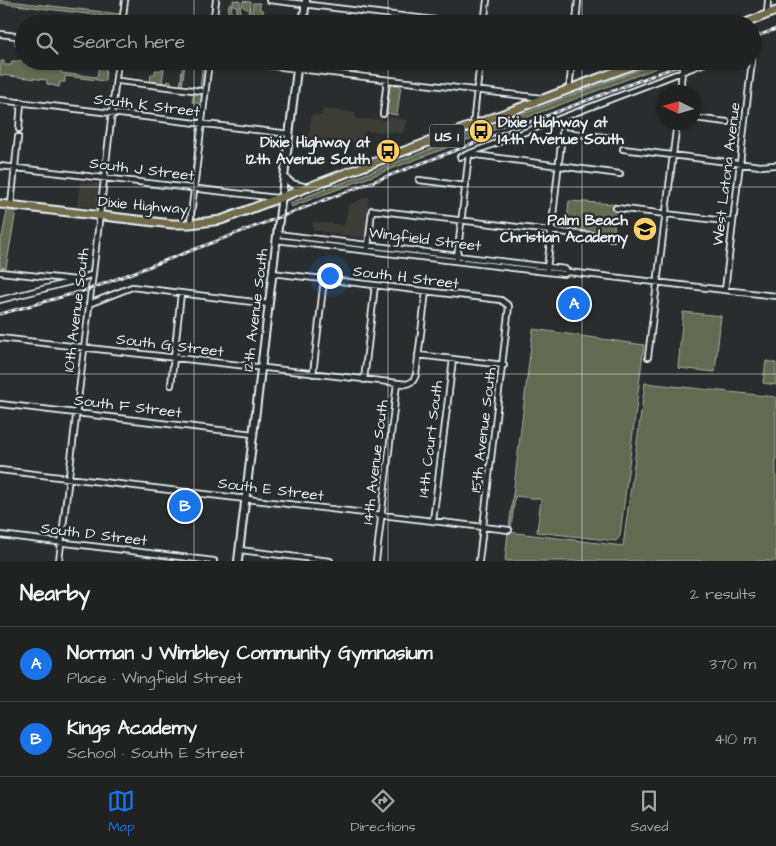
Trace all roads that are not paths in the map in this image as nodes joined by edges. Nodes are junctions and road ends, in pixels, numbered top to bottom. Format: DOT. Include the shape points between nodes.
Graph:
graph roads {
  1 [pos="125,0"];
  2 [pos="216,0"];
  3 [pos="269,0"];
  4 [pos="487,0"];
  5 [pos="578,0"];
  6 [pos="768,0"];
  7 [pos="305,2"];
  8 [pos="776,11"];
  9 [pos="123,15"];
  10 [pos="214,15"];
  11 [pos="304,15"];
  12 [pos="401,15"];
  13 [pos="485,15"];
  14 [pos="577,15"];
  15 [pos="766,15"];
  16 [pos="761,17"];
  17 [pos="0,34"];
  18 [pos="15,36"];
  19 [pos="117,70"];
  20 [pos="208,70"];
  21 [pos="297,70"];
  22 [pos="305,70"];
  23 [pos="479,70"];
  24 [pos="571,70"];
  25 [pos="621,70"];
  26 [pos="688,70"];
  27 [pos="751,70"];
  28 [pos="683,72"];
  29 [pos="387,80"];
  30 [pos="119,81"];
  31 [pos="681,85"];
  32 [pos="569,90"];
  33 [pos="201,91"];
  34 [pos="477,91"];
  35 [pos="545,99"];
  36 [pos="0,100"];
  37 [pos="21,102"];
  38 [pos="112,113"];
  39 [pos="382,114"];
  40 [pos="564,117"];
  41 [pos="701,119"];
  42 [pos="727,122"];
  43 [pos="201,124"];
  44 [pos="473,126"];
  45 [pos="19,129"];
  46 [pos="676,130"];
  47 [pos="562,132"];
  48 [pos="290,134"];
  49 [pos="18,137"];
  50 [pos="621,139"];
  51 [pos="623,149"];
  52 [pos="469,154"];
  53 [pos="673,155"];
  54 [pos="460,157"];
  55 [pos="740,163"];
  56 [pos="776,165"];
  57 [pos="0,166"];
  58 [pos="558,166"];
  59 [pos="15,167"];
  60 [pos="620,174"];
  61 [pos="104,178"];
  62 [pos="285,178"];
  63 [pos="419,180"];
  64 [pos="466,186"];
  65 [pos="194,188"];
  66 [pos="310,188"];
  67 [pos="282,198"];
  68 [pos="0,204"];
  69 [pos="11,205"];
  70 [pos="616,208"];
  71 [pos="666,214"];
  72 [pos="99,216"];
  73 [pos="462,220"];
  74 [pos="733,222"];
  75 [pos="190,224"];
  76 [pos="551,231"];
  77 [pos="276,237"];
  78 [pos="612,238"];
  79 [pos="368,245"];
  80 [pos="391,248"];
  81 [pos="368,251"];
  82 [pos="390,254"];
  83 [pos="458,256"];
  84 [pos="457,262"];
  85 [pos="547,269"];
  86 [pos="0,272"];
  87 [pos="272,273"];
  88 [pos="93,274"];
  89 [pos="76,280"];
  90 [pos="324,280"];
  91 [pos="658,282"];
  92 [pos="375,285"];
  93 [pos="725,290"];
  94 [pos="776,290"];
  95 [pos="426,292"];
  96 [pos="181,293"];
  97 [pos="776,296"];
  98 [pos="0,300"];
  99 [pos="507,303"];
  100 [pos="89,304"];
  101 [pos="269,304"];
  102 [pos="0,338"];
  103 [pos="84,348"];
  104 [pos="418,355"];
  105 [pos="173,358"];
  106 [pos="648,358"];
  107 [pos="453,359"];
  108 [pos="504,365"];
  109 [pos="261,369"];
  110 [pos="313,374"];
  111 [pos="364,380"];
  112 [pos="171,384"];
  113 [pos="397,384"];
  114 [pos="0,404"];
  115 [pos="76,413"];
  116 [pos="254,434"];
  117 [pos="0,470"];
  118 [pos="68,478"];
  119 [pos="246,499"];
  120 [pos="381,516"];
  121 [pos="433,522"];
  122 [pos="483,527"];
  123 [pos="508,530"];
  124 [pos="0,535"];
  125 [pos="61,543"];
  126 [pos="240,550"];
  127 [pos="58,561"];
  128 [pos="214,561"];
  129 [pos="238,561"];
  130 [pos="330,561"];
  131 [pos="376,561"];
  132 [pos="479,561"];
  1 -- 9 [label="street"];
  2 -- 10 [label="street"];
  3 -- 7 [label="street"];
  4 -- 13 [label="street"];
  5 -- 14 [label="street"];
  6 -- 15 [label="street"];
  7 -- 11 [label="street"];
  7 -- 12 [label="street"];
  8 -- 15 [label="main road"];
  15 -- 16 [label="main road"];
  17 -- 18 [label="street"];
  19 -- 38 [label="street, 10th Avenue South"];
  20 -- 43 [label="street"];
  21 -- 48 [label="street, 12th Avenue South"];
  22 -- 29 [label="street"];
  23 -- 34 [label="street"];
  24 -- 32 [label="street"];
  25 -- 32 [label="main road, Dixie Highway / US 1"];
  26 -- 28 [label="street"];
  27 -- 55 [label="street, West Latona Avenue"];
  28 -- 31 [label="street"];
  28 -- 40 [label="street"];
  29 -- 34 [label="street"];
  29 -- 39 [label="street"];
  30 -- 33 [label="street"];
  32 -- 35 [label="main road, Dixie Highway / US 1"];
  34 -- 35 [label="street"];
  34 -- 44 [label="street"];
  35 -- 44 [label="main road, Dixie Highway / US 1"];
  36 -- 37 [label="street, South K Street"];
  37 -- 38 [label="street, South K Street"];
  37 -- 45 [label="street"];
  38 -- 43 [label="street, South K Street"];
  38 -- 61 [label="street, 10th Avenue South"];
  40 -- 47 [label="street"];
  40 -- 52 [label="street"];
  41 -- 42 [label="street"];
  43 -- 48 [label="street, South K Street"];
  43 -- 65 [label="street"];
  44 -- 66 [label="main road, Dixie Highway / US 1"];
  46 -- 53 [label="street"];
  47 -- 50 [label="street"];
  47 -- 58 [label="street"];
  48 -- 62 [label="street, 12th Avenue South"];
  49 -- 59 [label="street"];
  51 -- 53 [label="street"];
  52 -- 54 [label="street"];
  52 -- 58 [label="street"];
  52 -- 64 [label="street"];
  53 -- 55 [label="street"];
  53 -- 71 [label="street"];
  55 -- 56 [label="street"];
  55 -- 74 [label="street, West Latona Avenue"];
  57 -- 59 [label="street, South J Street"];
  58 -- 60 [label="street"];
  58 -- 76 [label="street"];
  59 -- 61 [label="street, South J Street"];
  59 -- 69 [label="street"];
  61 -- 65 [label="street, South J Street"];
  61 -- 72 [label="street, 10th Avenue South"];
  62 -- 66 [label="street" via="292,184"];
  62 -- 67 [label="street, 12th Avenue South"];
  63 -- 64 [label="street"];
  64 -- 73 [label="street"];
  65 -- 67 [label="street, South J Street"];
  65 -- 75 [label="street"];
  66 -- 67 [label="main road, Dixie Highway / US 1"];
  67 -- 75 [label="main road, Dixie Highway / US 1" via="229,218"];
  67 -- 77 [label="street, 12th Avenue South"];
  68 -- 69 [label="main road, Dixie Highway / US 1"];
  69 -- 72 [label="main road, Dixie Highway / US 1"];
  70 -- 71 [label="street"];
  71 -- 74 [label="street"];
  71 -- 91 [label="street"];
  72 -- 75 [label="main road, Dixie Highway / US 1"];
  72 -- 88 [label="street, 10th Avenue South"];
  73 -- 76 [label="street"];
  73 -- 79 [label="street" via="372,210"];
  73 -- 83 [label="street"];
  74 -- 93 [label="street, West Latona Avenue"];
  76 -- 78 [label="street"];
  76 -- 85 [label="street"];
  77 -- 79 [label="street, Wingfield Street"];
  77 -- 81 [label="street, Wingfield Street"];
  77 -- 87 [label="street, 12th Avenue South"];
  79 -- 80 [label="street, Wingfield Street"];
  79 -- 81 [label="street"];
  80 -- 82 [label="street"];
  80 -- 83 [label="street, Wingfield Street"];
  81 -- 82 [label="street, Wingfield Street"];
  82 -- 84 [label="street, Wingfield Street"];
  83 -- 84 [label="street"];
  83 -- 85 [label="street, Wingfield Street"];
  84 -- 85 [label="street, Wingfield Street"];
  85 -- 91 [label="street, Wingfield Street" via="564,274"];
  86 -- 89 [label="street"];
  87 -- 90 [label="street, South H Street"];
  87 -- 101 [label="street, 12th Avenue South"];
  88 -- 89 [label="street"];
  88 -- 100 [label="street, 10th Avenue South"];
  89 -- 98 [label="street"];
  90 -- 92 [label="street, South H Street"];
  90 -- 110 [label="street"];
  91 -- 93 [label="street, Wingfield Street"];
  91 -- 106 [label="street"];
  92 -- 95 [label="street, South H Street"];
  92 -- 111 [label="street"];
  93 -- 97 [label="street, Wingfield Street"];
  94 -- 97 [label="street"];
  95 -- 99 [label="street, South H Street"];
  95 -- 104 [label="street, 14th Avenue South"];
  96 -- 100 [label="street" via="132,288"];
  96 -- 101 [label="street"];
  96 -- 105 [label="street"];
  99 -- 108 [label="street, 15th Avenue South" via="510,309"];
  100 -- 103 [label="street, 10th Avenue South"];
  101 -- 109 [label="street, 12th Avenue South"];
  102 -- 103 [label="street, South G Street"];
  103 -- 105 [label="street, South G Street"];
  103 -- 115 [label="street, 10th Avenue South"];
  104 -- 107 [label="street"];
  104 -- 113 [label="street, 14th Avenue South" via="413,381"];
  105 -- 109 [label="street, South G Street"];
  105 -- 112 [label="street"];
  107 -- 108 [label="street"];
  107 -- 121 [label="street, 14th Court South"];
  108 -- 122 [label="street, 15th Avenue South"];
  109 -- 110 [label="street, South G Street"];
  109 -- 116 [label="street, 12th Avenue South"];
  110 -- 111 [label="street, South G Street"];
  111 -- 113 [label="street, South G Street"];
  113 -- 120 [label="street, 14th Avenue South"];
  114 -- 115 [label="street, South F Street"];
  115 -- 116 [label="street, South F Street"];
  115 -- 118 [label="street, 10th Avenue South"];
  116 -- 119 [label="street, 12th Avenue South"];
  117 -- 118 [label="street, South E Street"];
  118 -- 119 [label="street, South E Street"];
  118 -- 125 [label="street, 10th Avenue South"];
  119 -- 120 [label="street, South E Street"];
  119 -- 126 [label="street, 12th Avenue South"];
  120 -- 121 [label="street, South E Street"];
  120 -- 131 [label="street, 14th Avenue South"];
  121 -- 122 [label="street, South E Street"];
  122 -- 123 [label="street, South E Street"];
  122 -- 132 [label="street, 15th Avenue South"];
  124 -- 125 [label="street, South D Street"];
  125 -- 127 [label="street, 10th Avenue South"];
  125 -- 128 [label="street, South D Street"];
  126 -- 129 [label="street, 12th Avenue South"];
  126 -- 130 [label="street"];
}
